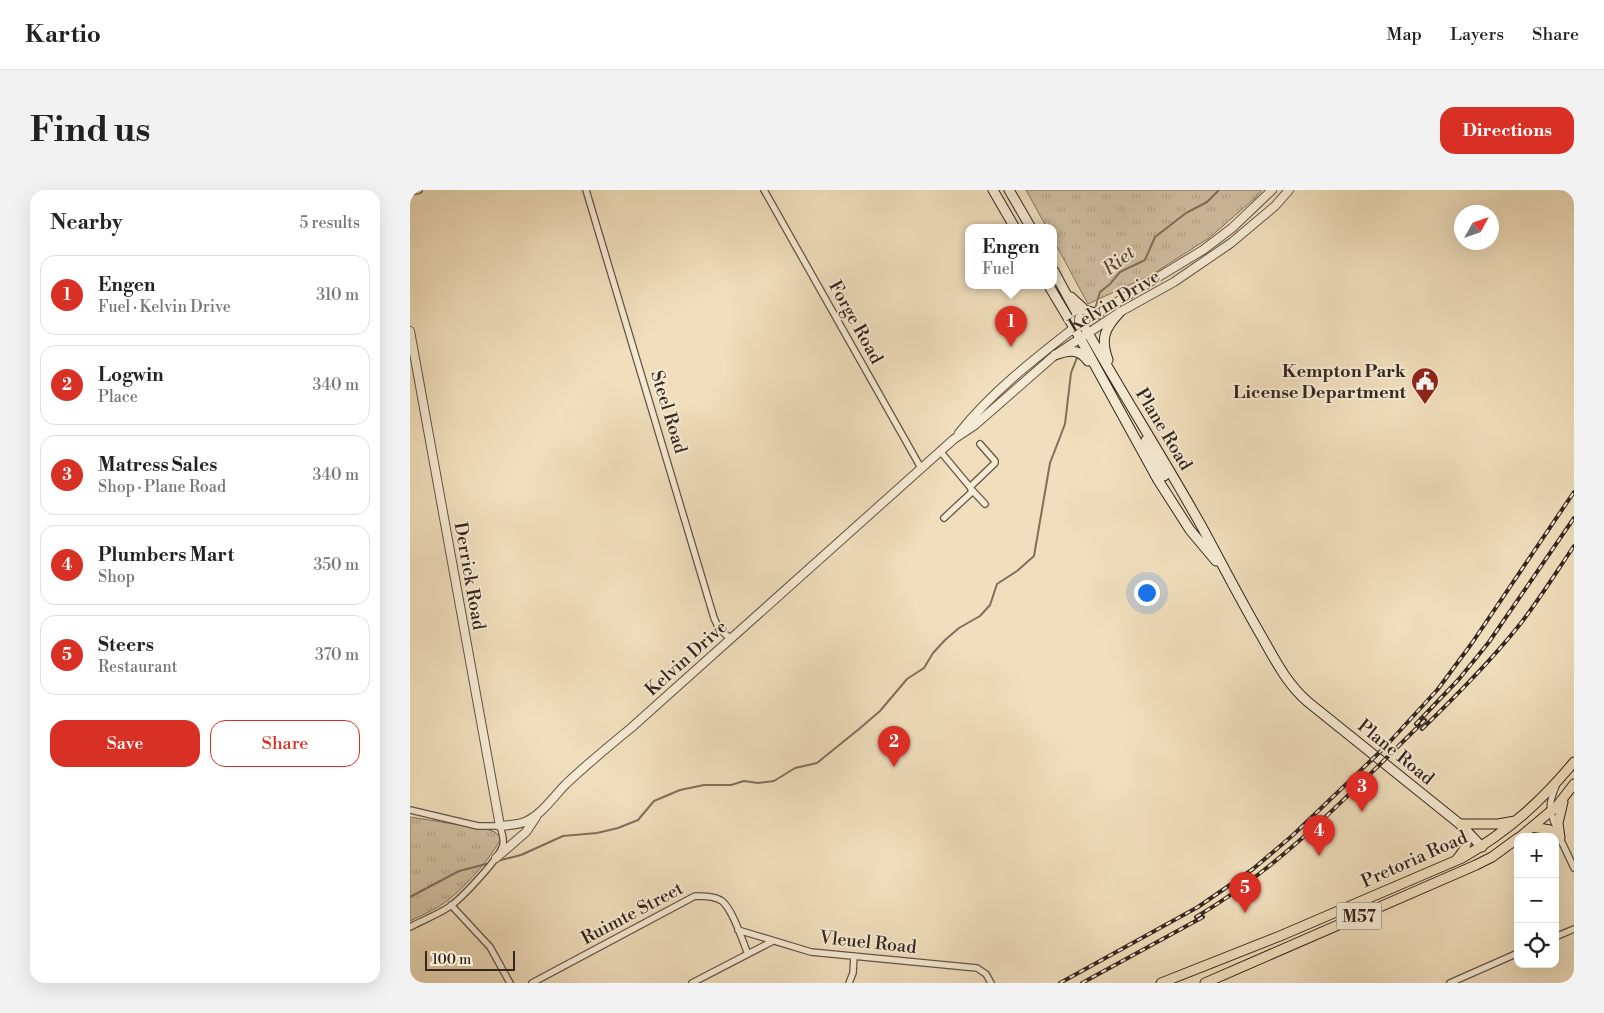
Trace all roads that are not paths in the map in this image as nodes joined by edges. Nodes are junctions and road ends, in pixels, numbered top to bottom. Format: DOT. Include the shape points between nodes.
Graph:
graph roads {
  1 [pos="419,190"];
  2 [pos="586,190"];
  3 [pos="764,190"];
  4 [pos="993,190"];
  5 [pos="1009,190"];
  6 [pos="1272,190"];
  7 [pos="1289,190"];
  8 [pos="410,192"];
  9 [pos="1013,224"];
  10 [pos="1029,224"];
  11 [pos="1057,277"];
  12 [pos="1062,288"];
  13 [pos="1051,289"];
  14 [pos="1120,312"];
  15 [pos="1098,314"];
  16 [pos="1083,323"];
  17 [pos="1074,328"];
  18 [pos="410,331"];
  19 [pos="1084,336"];
  20 [pos="1055,355"];
  21 [pos="1098,373"];
  22 [pos="1114,376"];
  23 [pos="1135,414"];
  24 [pos="954,438"];
  25 [pos="980,444"];
  26 [pos="940,451"];
  27 [pos="921,468"];
  28 [pos="1164,476"];
  29 [pos="972,489"];
  30 [pos="985,504"];
  31 [pos="944,518"];
  32 [pos="1244,605"];
  33 [pos="730,638"];
  34 [pos="1574,762"];
  35 [pos="1558,782"];
  36 [pos="1574,784"];
  37 [pos="1566,795"];
  38 [pos="410,810"];
  39 [pos="540,811"];
  40 [pos="1550,812"];
  41 [pos="1518,820"];
  42 [pos="1461,824"];
  43 [pos="500,826"];
  44 [pos="1532,827"];
  45 [pos="1525,833"];
  46 [pos="1560,838"];
  47 [pos="1514,841"];
  48 [pos="1514,841"];
  49 [pos="1482,846"];
  50 [pos="496,858"];
  51 [pos="1455,861"];
  52 [pos="1476,865"];
  53 [pos="1574,868"];
  54 [pos="452,905"];
  55 [pos="410,926"];
  56 [pos="1574,929"];
  57 [pos="738,930"];
  58 [pos="1559,935"];
  59 [pos="1280,936"];
  60 [pos="773,941"];
  61 [pos="1283,949"];
  62 [pos="748,954"];
  63 [pos="1514,955"];
  64 [pos="854,956"];
  65 [pos="510,983"];
  66 [pos="532,983"];
  67 [pos="692,983"];
  68 [pos="849,983"];
  69 [pos="991,983"];
  70 [pos="1161,983"];
  71 [pos="1205,983"];
  72 [pos="1450,983"];
  1 -- 8 [label="street"];
  2 -- 33 [label="street, Steel Road" via="714,618"];
  3 -- 27 [label="street, Forge Road"];
  4 -- 9 [label="main road"];
  5 -- 10 [label="main road"];
  6 -- 15 [label="street, Kelvin Drive" via="1203,250"];
  7 -- 14 [label="street, Kelvin Drive" via="1231,244 1174,282"];
  11 -- 12 [label="main road, Plane Road"];
  12 -- 15 [label="main road" via="1085,310"];
  12 -- 16 [label="main road, Plane Road"];
  13 -- 17 [label="main road, Plane Road"];
  14 -- 19 [label="street, Kelvin Drive"];
  14 -- 22 [label="main road" via="1110,322 1104,340"];
  15 -- 16 [label="street, Kelvin Drive"];
  16 -- 17 [label="street, Kelvin Drive"];
  16 -- 19 [label="main road, Plane Road"];
  17 -- 19 [label="main road, Plane Road"];
  17 -- 24 [label="street, Kelvin Drive" via="1019,371"];
  18 -- 43 [label="street, Derrick Road"];
  19 -- 20 [label="street, Kelvin Drive"];
  19 -- 21 [label="main road, Plane Road"];
  19 -- 22 [label="main road, Plane Road"];
  20 -- 21 [label="main road" via="1077,351"];
  20 -- 24 [label="street, Kelvin Drive" via="975,425"];
  21 -- 32 [label="main road, Plane Road" via="1158,480"];
  22 -- 23 [label="main road, Plane Road"];
  23 -- 28 [label="main road"];
  23 -- 32 [label="main road, Plane Road"];
  24 -- 26 [label="street, Kelvin Drive"];
  25 -- 29 [label="street" via="995,463"];
  26 -- 27 [label="street, Kelvin Drive"];
  26 -- 29 [label="street"];
  27 -- 33 [label="street, Kelvin Drive"];
  29 -- 30 [label="street"];
  29 -- 31 [label="street"];
  32 -- 42 [label="main road, Plane Road" via="1282,672 1299,694"];
  33 -- 39 [label="street, Kelvin Drive" via="595,757"];
  34 -- 35 [label="main road, Pretoria Road / M57"];
  35 -- 40 [label="street" via="1551,798"];
  35 -- 41 [label="main road, Pretoria Road / M57"];
  36 -- 37 [label="main road, Pretoria Road / M57"];
  37 -- 40 [label="main road, Pretoria Road / M57"];
  37 -- 46 [label="main road" via="1558,818"];
  38 -- 43 [label="street, Kelvin Drive" via="478,826"];
  39 -- 43 [label="street, Kelvin Drive" via="522,823"];
  39 -- 50 [label="street" via="526,832"];
  40 -- 44 [label="main road, Pretoria Road / M57"];
  40 -- 46 [label="street"];
  41 -- 42 [label="main road" via="1498,824"];
  41 -- 49 [label="main road, Pretoria Road / M57"];
  42 -- 49 [label="main road, Plane Road"];
  42 -- 51 [label="main road" via="1467,840"];
  43 -- 50 [label="street" via="502,846"];
  44 -- 45 [label="main road, Pretoria Road / M57"];
  44 -- 46 [label="main road" via="1550,830"];
  46 -- 53 [label="street"];
  47 -- 49 [label="main road" via="1495,847"];
  48 -- 52 [label="main road, Pretoria Road / M57"];
  49 -- 51 [label="main road, Pretoria Road / M57"];
  49 -- 52 [label="main road" via="1482,856"];
  50 -- 54 [label="street"];
  51 -- 59 [label="main road, Pretoria Road / M57"];
  52 -- 61 [label="main road, Pretoria Road / M57"];
  54 -- 55 [label="street"];
  54 -- 65 [label="street" via="490,947"];
  56 -- 58 [label="street"];
  57 -- 60 [label="street, Vleuel Road"];
  57 -- 62 [label="street, Ruimte Street"];
  57 -- 66 [label="street, Ruimte Street" via="723,902 696,896"];
  59 -- 61 [label="main road"];
  59 -- 70 [label="main road, Pretoria Road / M57"];
  60 -- 62 [label="street"];
  60 -- 64 [label="street, Vleuel Road" via="811,952"];
  61 -- 71 [label="main road, Pretoria Road / M57"];
  62 -- 67 [label="street"];
  63 -- 72 [label="street"];
  64 -- 68 [label="street"];
  64 -- 69 [label="street, Vleuel Road" via="977,968"];
}
